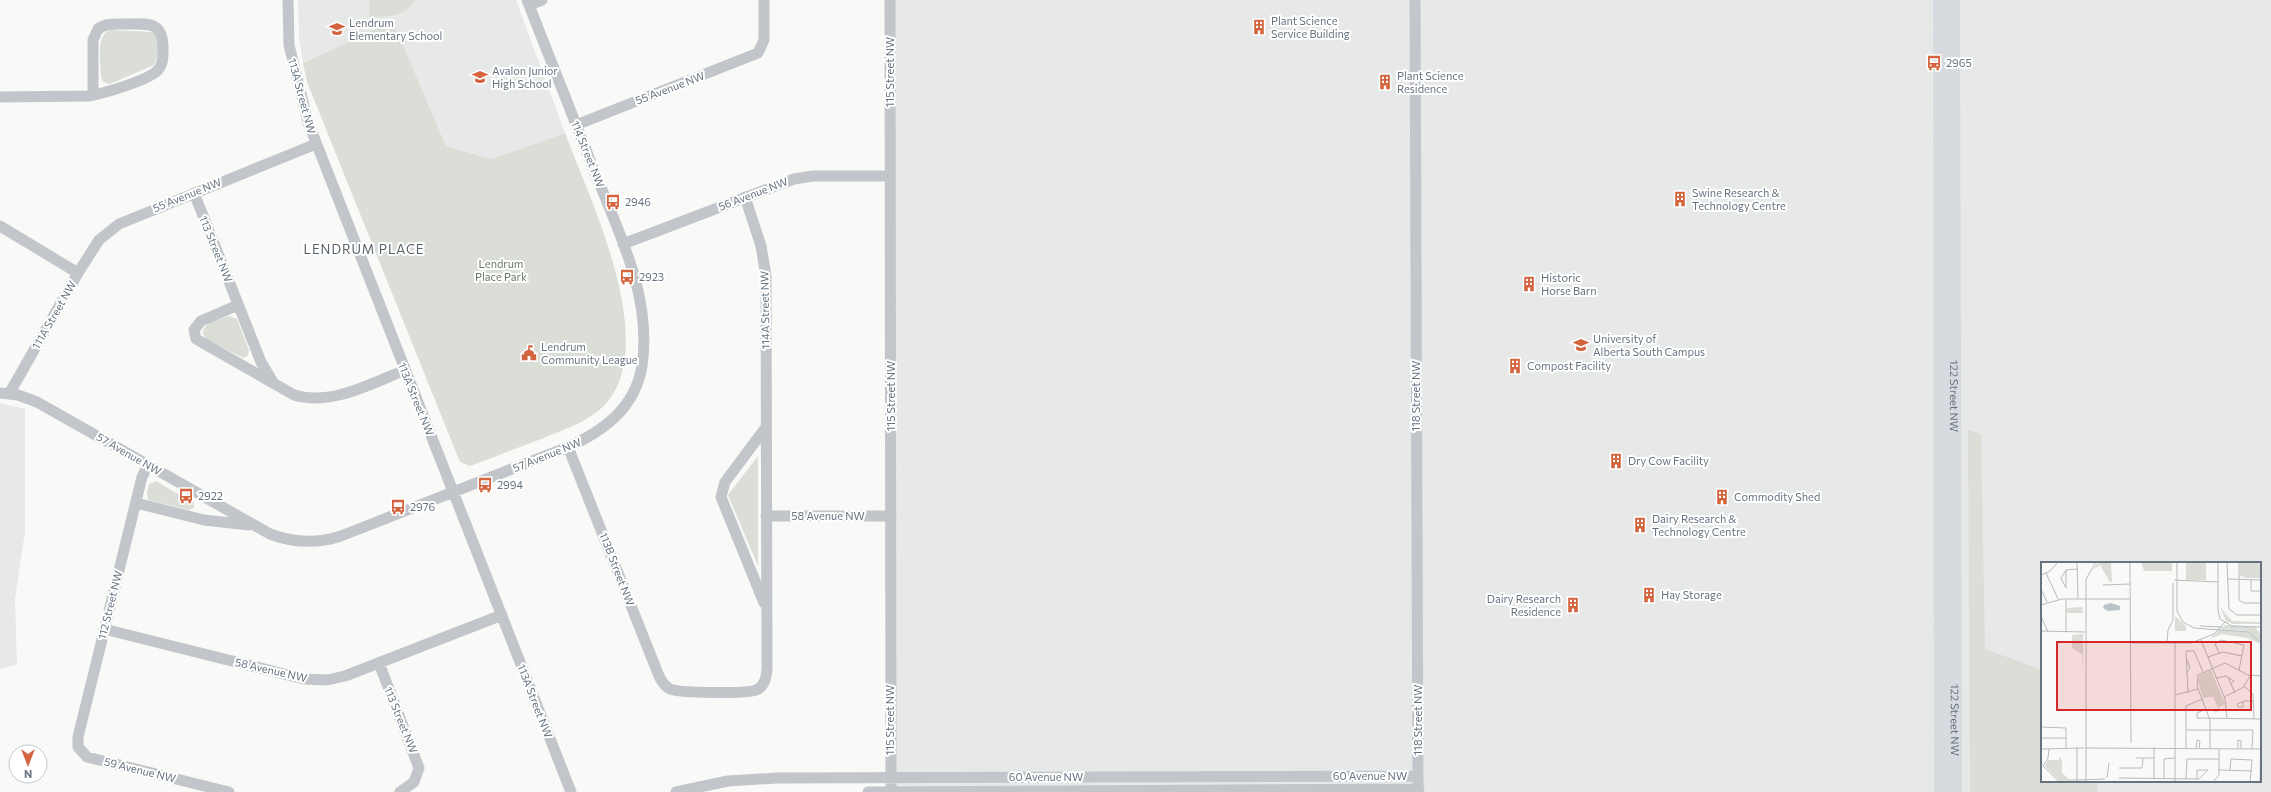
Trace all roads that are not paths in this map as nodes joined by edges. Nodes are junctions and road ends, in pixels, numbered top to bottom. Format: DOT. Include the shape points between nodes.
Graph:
graph roads {
  1 [pos="288,0"];
  2 [pos="542,0"];
  3 [pos="764,0"];
  4 [pos="890,0"];
  5 [pos="1415,0"];
  6 [pos="1940,0"];
  7 [pos="1953,0"];
  8 [pos="528,3"];
  9 [pos="93,95"];
  10 [pos="0,97"];
  11 [pos="576,125"];
  12 [pos="316,144"];
  13 [pos="889,176"];
  14 [pos="194,193"];
  15 [pos="745,197"];
  16 [pos="0,226"];
  17 [pos="623,244"];
  18 [pos="78,273"];
  19 [pos="238,305"];
  20 [pos="405,370"];
  21 [pos="637,382"];
  22 [pos="275,384"];
  23 [pos="5,393"];
  24 [pos="766,427"];
  25 [pos="568,447"];
  26 [pos="148,465"];
  27 [pos="452,492"];
  28 [pos="136,503"];
  29 [pos="766,516"];
  30 [pos="891,516"];
  31 [pos="254,525"];
  32 [pos="766,609"];
  33 [pos="502,615"];
  34 [pos="104,629"];
  35 [pos="379,662"];
  36 [pos="762,687"];
  37 [pos="78,747"];
  38 [pos="1418,776"];
  39 [pos="981,777"];
  40 [pos="890,778"];
  41 [pos="1418,790"];
  42 [pos="229,792"];
  43 [pos="400,792"];
  44 [pos="571,792"];
  45 [pos="676,792"];
  46 [pos="868,792"];
  47 [pos="891,792"];
  48 [pos="981,792"];
  49 [pos="1942,792"];
  50 [pos="1955,792"];
  1 -- 12 [label="street, 113A Street NW" via="288,29 293,66"];
  2 -- 8 [label="street"];
  3 -- 11 [label="street, 55 Avenue NW" via="764,40 761,49 753,55"];
  4 -- 13 [label="street, 115 Street NW"];
  5 -- 38 [label="street, 118 Street NW"];
  6 -- 49 [label="main road, 122 Street NW"];
  7 -- 50 [label="main road, 122 Street NW"];
  8 -- 11 [label="street, 114 Street NW"];
  9 -- 9 [label="street" via="108,92 157,71 163,58 163,38 159,29 149,24 110,24 98,29 93,40"];
  9 -- 10 [label="street"];
  11 -- 17 [label="street, 114 Street NW"];
  12 -- 14 [label="street, 55 Avenue NW"];
  12 -- 20 [label="street, 113A Street NW"];
  13 -- 15 [label="street, 56 Avenue NW" via="802,177"];
  13 -- 30 [label="street, 115 Street NW"];
  14 -- 18 [label="street, 55 Avenue NW" via="119,224 99,240"];
  14 -- 19 [label="street, 113 Street NW"];
  15 -- 17 [label="street, 56 Avenue NW"];
  15 -- 24 [label="street, 114A Street NW" via="762,246 766,276"];
  16 -- 18 [label="street, 111A Street NW"];
  17 -- 21 [label="street, 114 Street NW" via="635,281 642,319 643,351"];
  18 -- 23 [label="street, 111A Street NW"];
  19 -- 22 [label="street, 113 Street NW" via="261,362"];
  19 -- 22 [label="street, 113 Street NW" via="198,323 194,330 196,339"];
  20 -- 22 [label="street, 113 Street NW" via="333,397 308,399 294,395"];
  20 -- 27 [label="street, 113A Street NW"];
  21 -- 25 [label="street, 57 Avenue NW" via="627,404 613,420 599,432"];
  23 -- 26 [label="street, 57 Avenue NW" via="47,407"];
  24 -- 29 [label="street, 114A Street NW"];
  24 -- 32 [label="street, 114A Street NW" via="725,482 721,497"];
  25 -- 27 [label="street, 57 Avenue NW"];
  25 -- 36 [label="street, 113B Street NW" via="661,679 669,688 685,692 751,692"];
  26 -- 28 [label="street, 112 Street NW"];
  26 -- 31 [label="street, 57 Avenue NW"];
  27 -- 31 [label="street, 57 Avenue NW" via="322,542 291,541"];
  27 -- 33 [label="street, 113A Street NW"];
  28 -- 31 [label="street, 57 Avenue NW" via="204,520"];
  28 -- 34 [label="street, 112 Street NW"];
  29 -- 30 [label="street, 58 Avenue NW"];
  29 -- 32 [label="street, 114A Street NW"];
  30 -- 40 [label="street, 115 Street NW"];
  32 -- 36 [label="street, 114A Street NW" via="766,677"];
  33 -- 35 [label="street, 58 Avenue NW"];
  33 -- 44 [label="street, 113A Street NW"];
  34 -- 35 [label="street, 58 Avenue NW" via="310,679 336,678"];
  34 -- 37 [label="street, 112 Street NW" via="78,737"];
  35 -- 43 [label="street, 113 Street NW" via="419,768 417,778 411,786"];
  37 -- 42 [label="street, 59 Avenue NW" via="87,757"];
  38 -- 39 [label="street, 60 Avenue NW"];
  38 -- 41 [label="street, 118 Street NW"];
  39 -- 40 [label="street, 60 Avenue NW"];
  39 -- 48 [label="street"];
  40 -- 45 [label="street, 60 Avenue NW" via="751,778"];
  40 -- 47 [label="street, 115 Street NW"];
  41 -- 48 [label="street, 60 Avenue NW"];
  46 -- 47 [label="street, 60 Avenue NW"];
  47 -- 48 [label="street, 60 Avenue NW"];
}
